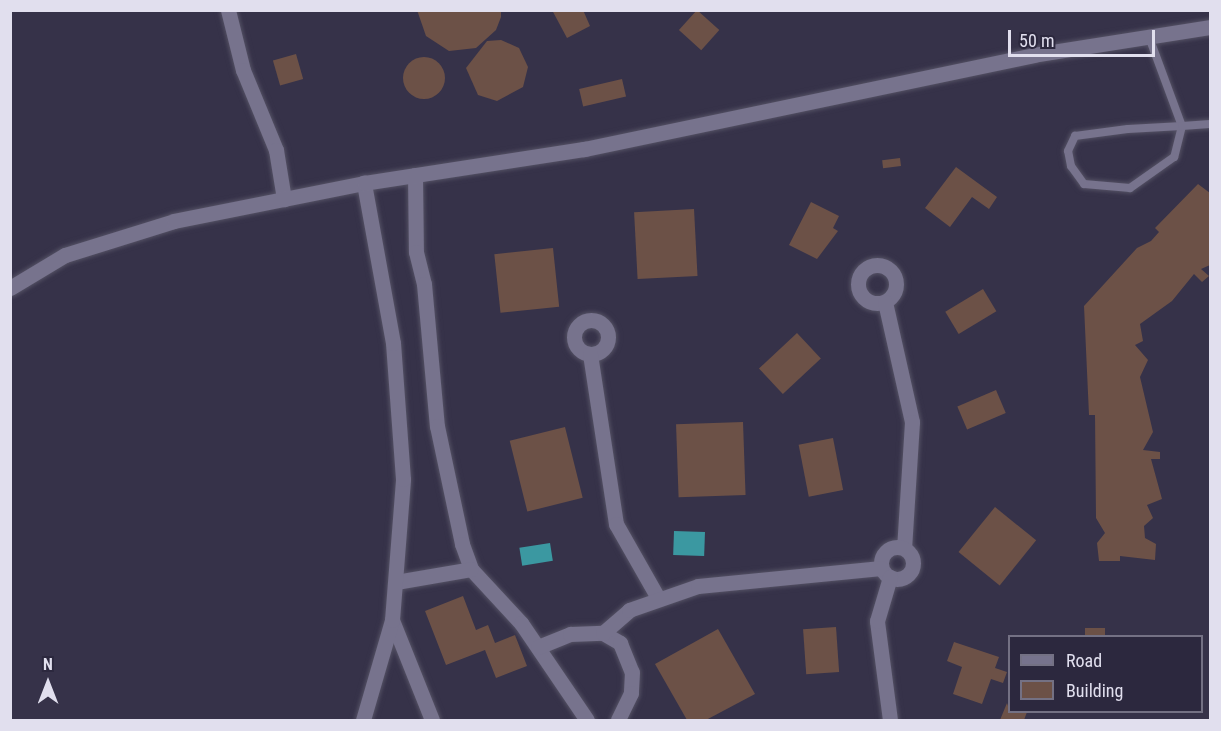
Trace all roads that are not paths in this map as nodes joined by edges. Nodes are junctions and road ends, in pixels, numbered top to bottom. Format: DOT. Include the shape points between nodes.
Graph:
graph roads {
  1 [pos="228,10"];
  2 [pos="1210,27"];
  3 [pos="1149,35"];
  4 [pos="1210,124"];
  5 [pos="1182,126"];
  6 [pos="415,175"];
  7 [pos="364,183"];
  8 [pos="285,199"];
  9 [pos="10,288"];
  10 [pos="885,302"];
  11 [pos="590,354"];
  12 [pos="904,548"];
  13 [pos="471,569"];
  14 [pos="885,573"];
  15 [pos="396,582"];
  16 [pos="658,598"];
  17 [pos="393,620"];
  18 [pos="603,633"];
  19 [pos="538,647"];
  20 [pos="363,720"];
  21 [pos="432,720"];
  22 [pos="586,720"];
  23 [pos="618,720"];
  24 [pos="890,720"];
  1 -- 8 [label="street" via="243,70 276,150"];
  2 -- 3 [label="street"];
  3 -- 5 [label="lane"];
  3 -- 6 [label="street" via="584,149"];
  4 -- 5 [label="lane"];
  5 -- 5 [label="lane" via="1076,136 1068,151 1071,166 1084,184 1130,188 1174,157"];
  6 -- 7 [label="street"];
  6 -- 13 [label="street" via="416,252 424,284 437,426"];
  7 -- 8 [label="street"];
  7 -- 15 [label="street" via="393,343 403,479"];
  8 -- 9 [label="street" via="116,236 65,255"];
  10 -- 12 [label="street" via="912,422"];
  11 -- 16 [label="street" via="616,524"];
  12 -- 14 [label="street" via="886,550"];
  12 -- 14 [label="street" via="912,557 912,569 902,578"];
  13 -- 15 [label="street"];
  13 -- 19 [label="street"];
  14 -- 16 [label="street" via="698,586"];
  14 -- 24 [label="street" via="877,621"];
  15 -- 17 [label="street"];
  16 -- 18 [label="street" via="629,610"];
  17 -- 20 [label="street"];
  17 -- 21 [label="street"];
  18 -- 19 [label="street" via="570,634"];
  18 -- 23 [label="street" via="620,643 632,672 631,693"];
  19 -- 22 [label="street"];
}
